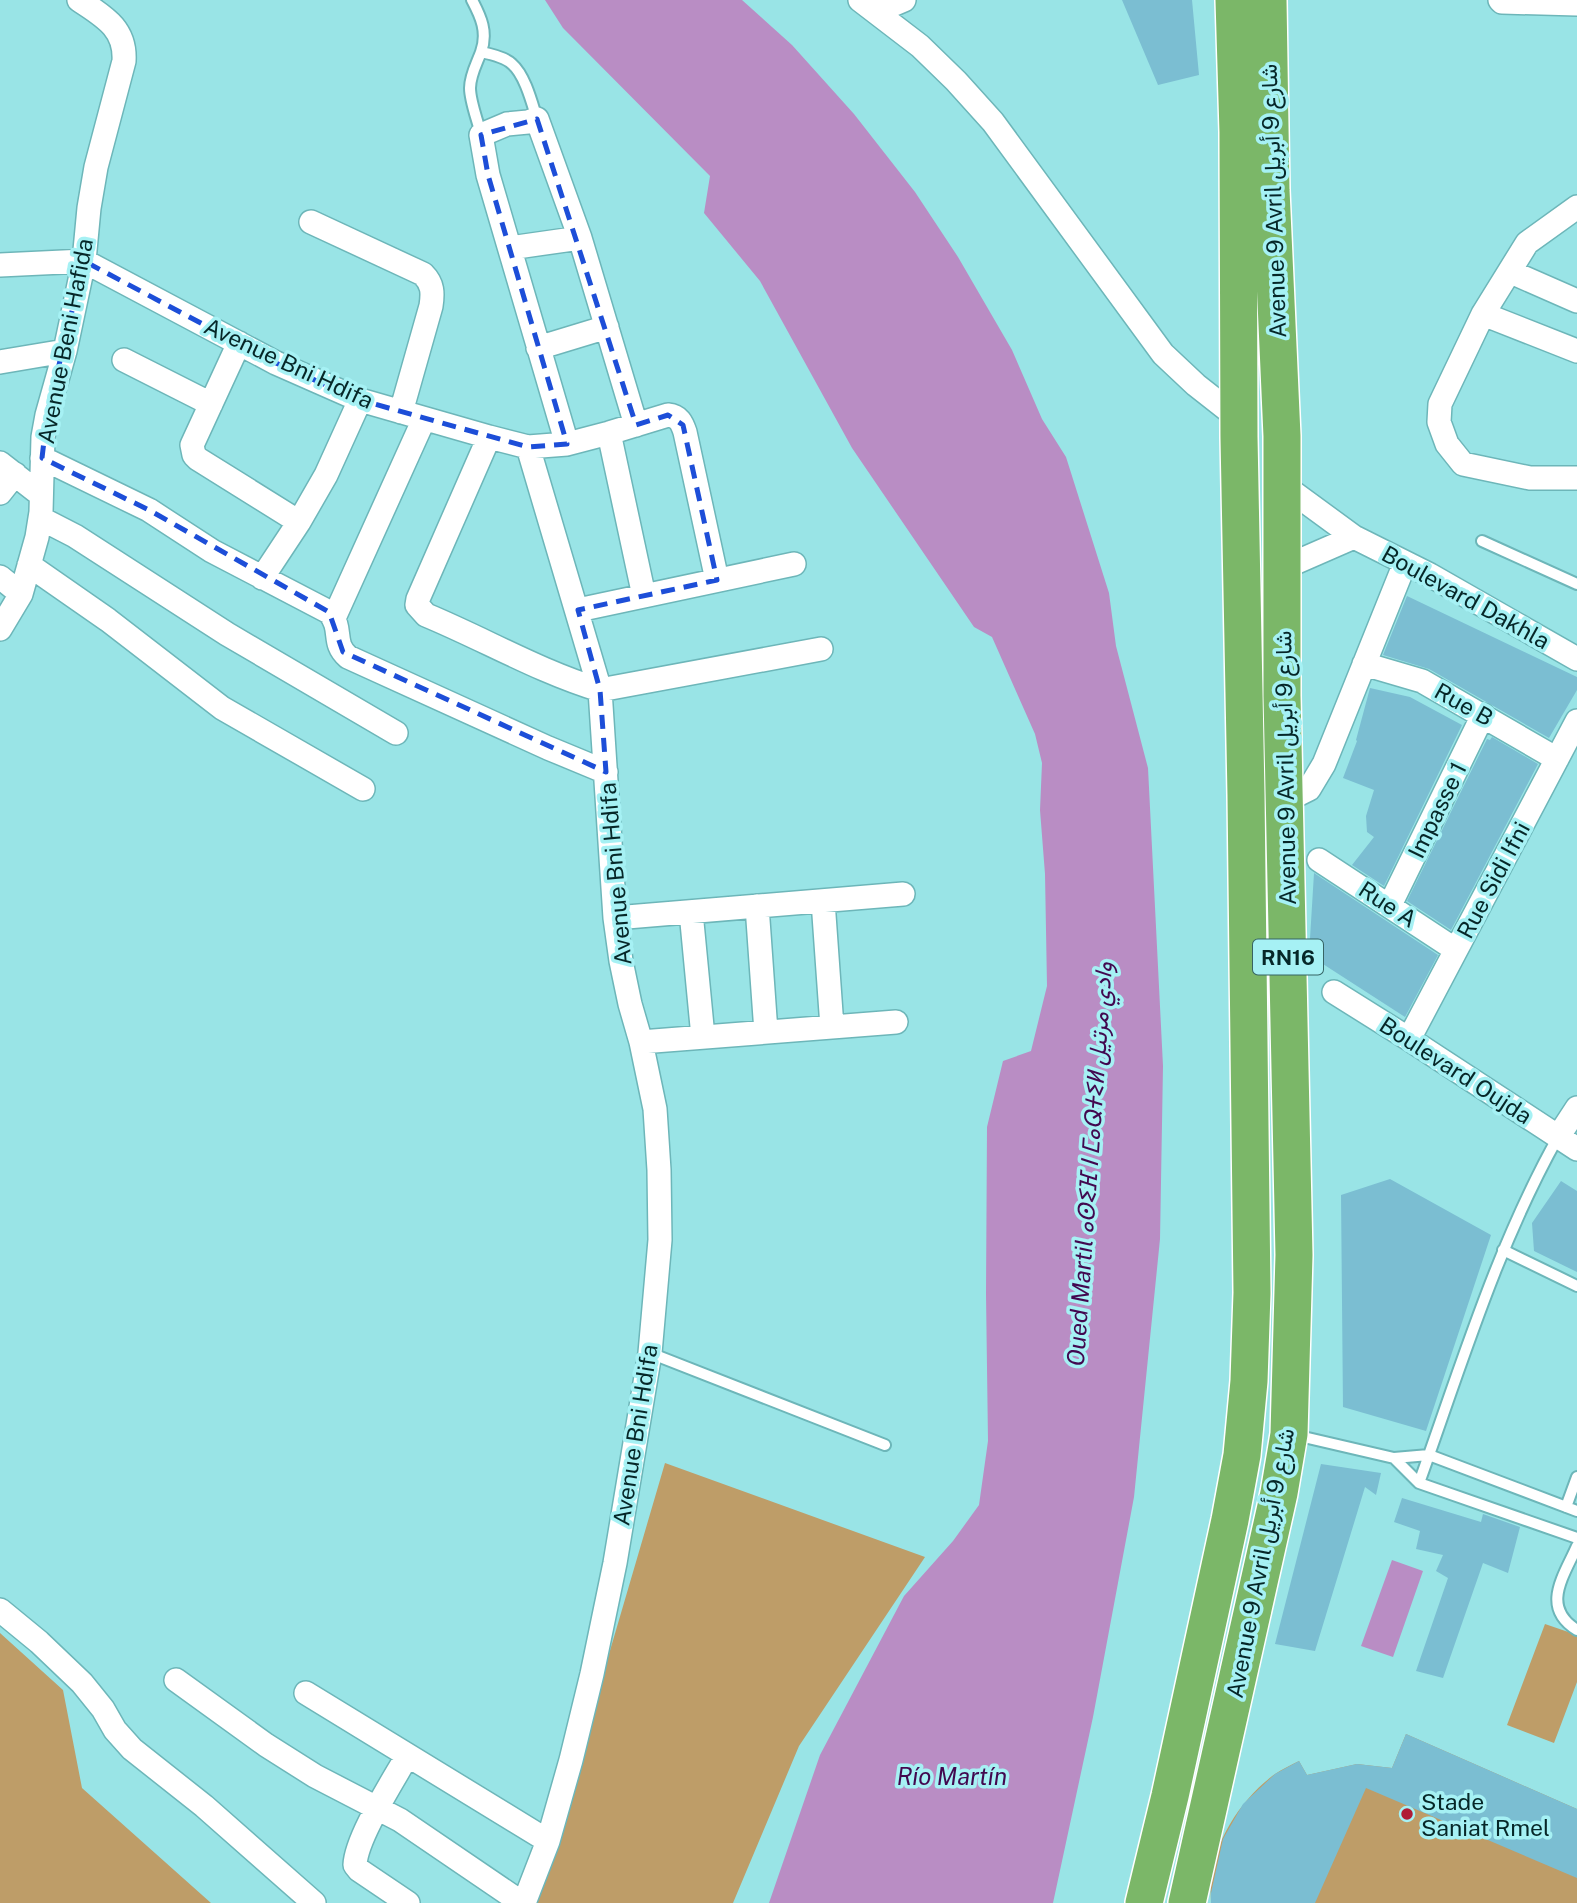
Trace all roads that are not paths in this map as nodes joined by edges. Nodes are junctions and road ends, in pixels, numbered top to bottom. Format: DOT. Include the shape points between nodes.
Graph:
graph roads {
  1 [pos="472,0"];
  2 [pos="904,0"];
  3 [pos="1234,0"];
  4 [pos="1268,0"];
  5 [pos="1500,0"];
  6 [pos="91,3"];
  7 [pos="1577,4"];
  8 [pos="868,6"];
  9 [pos="481,52"];
  10 [pos="537,119"];
  11 [pos="481,135"];
  12 [pos="1577,207"];
  13 [pos="311,222"];
  14 [pos="580,238"];
  15 [pos="510,248"];
  16 [pos="84,261"];
  17 [pos="0,265"];
  18 [pos="1511,272"];
  19 [pos="1577,301"];
  20 [pos="1483,314"];
  21 [pos="607,327"];
  22 [pos="239,343"];
  23 [pos="538,348"];
  24 [pos="65,351"];
  25 [pos="1577,351"];
  26 [pos="124,360"];
  27 [pos="0,362"];
  28 [pos="1238,373"];
  29 [pos="1196,385"];
  30 [pos="360,400"];
  31 [pos="211,404"];
  32 [pos="401,412"];
  33 [pos="1238,418"];
  34 [pos="424,419"];
  35 [pos="636,425"];
  36 [pos="609,433"];
  37 [pos="489,437"];
  38 [pos="566,444"];
  39 [pos="528,447"];
  40 [pos="42,458"];
  41 [pos="7,469"];
  42 [pos="1577,478"];
  43 [pos="1283,485"];
  44 [pos="0,493"];
  45 [pos="41,506"];
  46 [pos="299,522"];
  47 [pos="1354,537"];
  48 [pos="1482,541"];
  49 [pos="1405,563"];
  50 [pos="794,564"];
  51 [pos="29,565"];
  52 [pos="1283,568"];
  53 [pos="0,577"];
  54 [pos="262,578"];
  55 [pos="717,580"];
  56 [pos="1577,584"];
  57 [pos="21,594"];
  58 [pos="645,596"];
  59 [pos="578,610"];
  60 [pos="334,618"];
  61 [pos="0,629"];
  62 [pos="821,649"];
  63 [pos="1577,659"];
  64 [pos="1364,664"];
  65 [pos="600,690"];
  66 [pos="1483,715"];
  67 [pos="1577,721"];
  68 [pos="396,733"];
  69 [pos="1557,759"];
  70 [pos="606,772"];
  71 [pos="363,789"];
  72 [pos="1285,801"];
  73 [pos="1319,860"];
  74 [pos="903,894"];
  75 [pos="823,901"];
  76 [pos="1390,905"];
  77 [pos="757,906"];
  78 [pos="691,912"];
  79 [pos="615,918"];
  80 [pos="1456,950"];
  81 [pos="1334,992"];
  82 [pos="896,1022"];
  83 [pos="832,1027"];
  84 [pos="765,1032"];
  85 [pos="703,1037"];
  86 [pos="1409,1039"];
  87 [pos="641,1042"];
  88 [pos="1577,1108"];
  89 [pos="1567,1143"];
  90 [pos="1503,1251"];
  91 [pos="1577,1286"];
  92 [pos="650,1353"];
  93 [pos="1289,1434"];
  94 [pos="885,1445"];
  95 [pos="1429,1455"];
  96 [pos="1394,1458"];
  97 [pos="1577,1477"];
  98 [pos="1419,1483"];
  99 [pos="1572,1509"];
  100 [pos="1577,1538"];
  101 [pos="1577,1546"];
  102 [pos="0,1610"];
  103 [pos="1577,1630"];
  104 [pos="176,1680"];
  105 [pos="306,1693"];
  106 [pos="407,1756"];
  107 [pos="378,1808"];
  108 [pos="548,1841"];
  109 [pos="314,1903"];
  110 [pos="408,1903"];
  111 [pos="523,1903"];
  112 [pos="1144,1903"];
  113 [pos="1187,1903"];
  1 -- 9 [label="lane" via="485,34"];
  2 -- 8 [label="street"];
  3 -- 28 [label="highway, Avenue 9 Avril شارع 9 أبريل / RN16"];
  4 -- 43 [label="highway, Avenue 9 Avril شارع 9 أبريل / RN16"];
  5 -- 7 [label="street"];
  6 -- 16 [label="street, Avenue Beni Hafida" via="108,19 125,49 96,167"];
  8 -- 29 [label="street" via="920,46 993,122 1163,354"];
  9 -- 10 [label="lane" via="513,64 527,86"];
  9 -- 11 [label="lane" via="470,87"];
  10 -- 11 [label="street"];
  10 -- 14 [label="street"];
  11 -- 15 [label="street"];
  12 -- 18 [label="street" via="1527,243"];
  13 -- 32 [label="street" via="423,274 431,285 431,306"];
  14 -- 15 [label="street"];
  14 -- 21 [label="street"];
  15 -- 23 [label="street"];
  16 -- 17 [label="street"];
  16 -- 22 [label="street, Avenue Bni Hdifa"];
  16 -- 24 [label="street, Avenue Beni Hafida"];
  18 -- 19 [label="street"];
  18 -- 20 [label="street"];
  20 -- 25 [label="street"];
  20 -- 42 [label="street" via="1440,404 1439,422 1447,444 1463,464 1530,478"];
  21 -- 23 [label="street"];
  21 -- 35 [label="street"];
  22 -- 30 [label="street, Avenue Bni Hdifa"];
  22 -- 31 [label="street"];
  23 -- 38 [label="street"];
  24 -- 27 [label="street"];
  24 -- 40 [label="street, Avenue Beni Hafida" via="47,415"];
  26 -- 31 [label="street"];
  28 -- 29 [label="street"];
  28 -- 33 [label="highway, Avenue 9 Avril شارع 9 أبريل / RN16"];
  29 -- 33 [label="street"];
  30 -- 32 [label="street, Avenue Bni Hdifa"];
  30 -- 46 [label="street"];
  31 -- 46 [label="street" via="192,445 194,455"];
  32 -- 34 [label="street, Avenue Bni Hdifa"];
  33 -- 112 [label="highway, Avenue 9 Avril شارع 9 أبريل / RN16" via="1252,1224 1249,1381 1230,1520"];
  34 -- 37 [label="street, Avenue Bni Hdifa"];
  34 -- 60 [label="street"];
  35 -- 36 [label="street"];
  35 -- 55 [label="street" via="668,415 683,425"];
  36 -- 38 [label="street"];
  36 -- 58 [label="street"];
  37 -- 39 [label="street, Avenue Bni Hdifa"];
  37 -- 65 [label="street" via="417,605 426,615"];
  38 -- 39 [label="street"];
  39 -- 59 [label="street, Avenue Bni Hdifa"];
  40 -- 45 [label="street, Avenue Beni Hafida"];
  40 -- 54 [label="street" via="149,510"];
  41 -- 44 [label="street"];
  41 -- 45 [label="street"];
  43 -- 47 [label="street, Boulevard Dakhla"];
  43 -- 52 [label="highway, Avenue 9 Avril شارع 9 أبريل / RN16"];
  45 -- 51 [label="street, Avenue Beni Hafida"];
  45 -- 68 [label="street" via="87,544 227,634"];
  46 -- 54 [label="street"];
  47 -- 49 [label="street, Boulevard Dakhla"];
  47 -- 52 [label="street, Boulevard Dakhla"];
  48 -- 56 [label="lane"];
  49 -- 63 [label="street, Boulevard Dakhla"];
  49 -- 64 [label="street"];
  50 -- 55 [label="street"];
  51 -- 57 [label="street, Avenue Beni Hafida"];
  51 -- 71 [label="street" via="222,708"];
  52 -- 72 [label="highway, Avenue 9 Avril شارع 9 أبريل / RN16"];
  53 -- 57 [label="street"];
  54 -- 60 [label="street"];
  55 -- 58 [label="street"];
  57 -- 61 [label="street, Avenue Beni Hafida"];
  58 -- 59 [label="street"];
  59 -- 65 [label="street, Avenue Bni Hdifa"];
  60 -- 70 [label="street" via="338,643 348,657"];
  62 -- 65 [label="street"];
  64 -- 66 [label="street, Rue B" via="1422,681"];
  64 -- 72 [label="street" via="1315,782"];
  65 -- 70 [label="street, Avenue Bni Hdifa"];
  66 -- 69 [label="street, Rue B"];
  66 -- 76 [label="street, Impasse 1"];
  67 -- 69 [label="street, Rue Sidi Ifni"];
  69 -- 80 [label="street, Rue Sidi Ifni"];
  70 -- 79 [label="street, Avenue Bni Hdifa"];
  72 -- 93 [label="highway, Avenue 9 Avril شارع 9 أبريل / RN16" via="1294,1255"];
  73 -- 76 [label="street, Rue A"];
  74 -- 75 [label="street"];
  75 -- 77 [label="street"];
  75 -- 83 [label="street"];
  76 -- 80 [label="street, Rue A"];
  77 -- 78 [label="street"];
  77 -- 84 [label="street"];
  78 -- 79 [label="street"];
  78 -- 85 [label="street"];
  79 -- 87 [label="street, Avenue Bni Hdifa"];
  80 -- 86 [label="street, Rue Sidi Ifni"];
  81 -- 86 [label="street, Boulevard Oujda"];
  82 -- 83 [label="street"];
  83 -- 84 [label="street"];
  84 -- 85 [label="street"];
  85 -- 87 [label="street"];
  86 -- 89 [label="street, Boulevard Oujda"];
  87 -- 92 [label="street, Avenue Bni Hdifa" via="655,1109 659,1170 660,1240"];
  88 -- 89 [label="street"];
  89 -- 90 [label="lane" via="1545,1160"];
  90 -- 91 [label="lane"];
  90 -- 95 [label="lane"];
  92 -- 94 [label="lane"];
  92 -- 108 [label="street, Avenue Bni Hdifa" via="592,1674"];
  93 -- 96 [label="lane"];
  93 -- 113 [label="highway, Avenue 9 Avril شارع 9 أبريل / RN16"];
  95 -- 96 [label="lane"];
  95 -- 98 [label="lane"];
  95 -- 99 [label="lane"];
  96 -- 98 [label="lane"];
  97 -- 99 [label="lane"];
  98 -- 100 [label="lane"];
  101 -- 103 [label="lane" via="1557,1591 1562,1619"];
  102 -- 109 [label="street" via="82,1683 132,1749"];
  104 -- 107 [label="street" via="266,1745"];
  105 -- 106 [label="street"];
  106 -- 107 [label="street"];
  106 -- 108 [label="street"];
  107 -- 110 [label="street" via="358,1848 355,1865"];
  107 -- 111 [label="street"];
  108 -- 111 [label="street, Avenue Bni Hdifa"];
}
